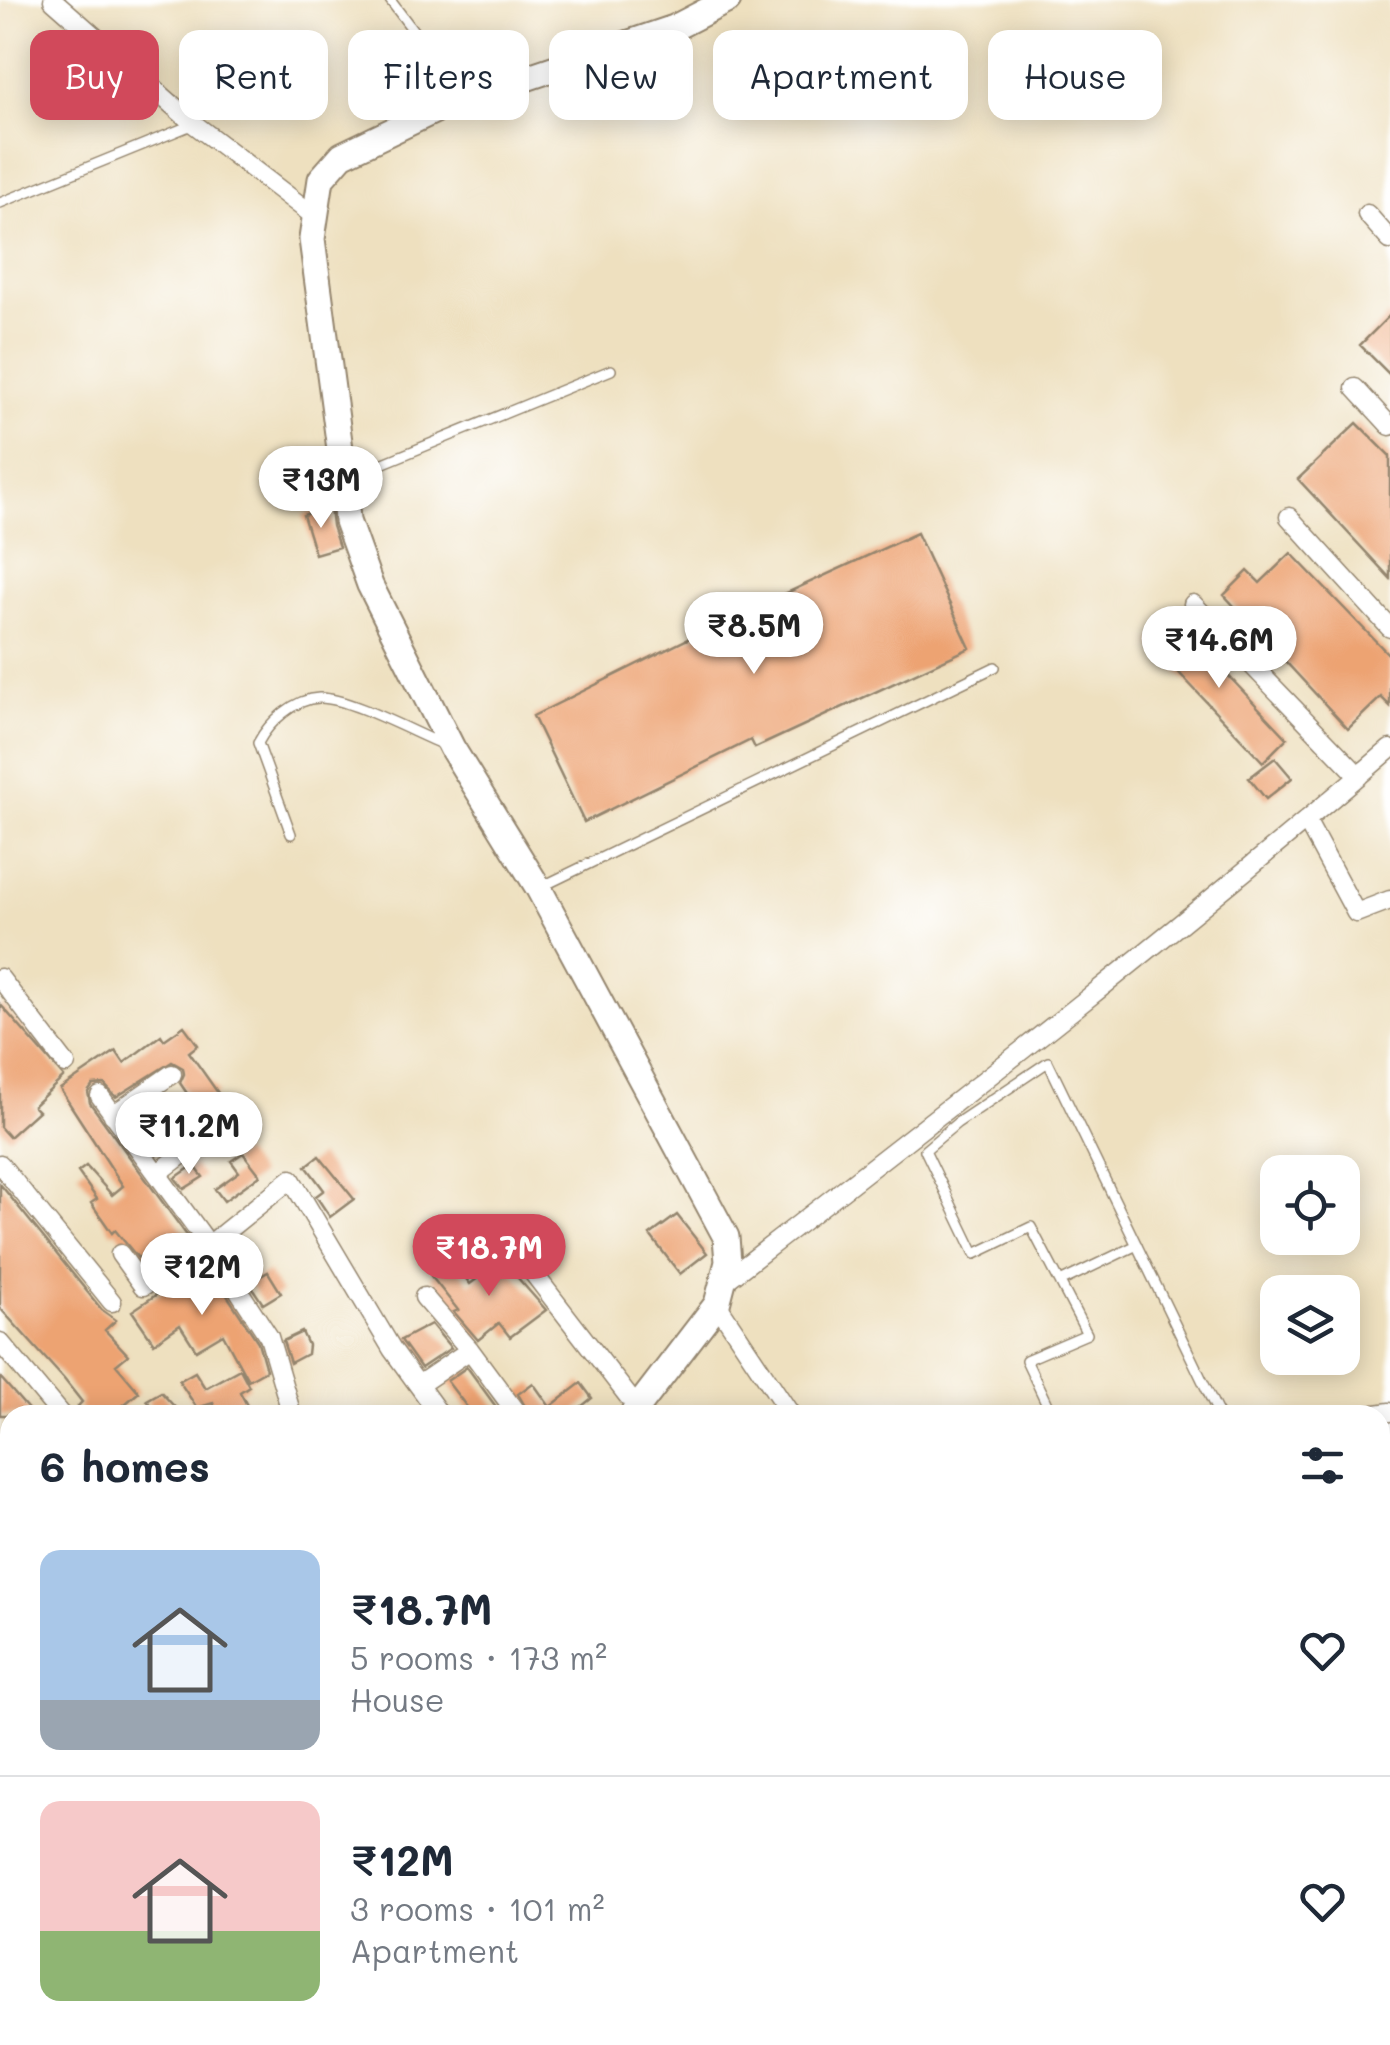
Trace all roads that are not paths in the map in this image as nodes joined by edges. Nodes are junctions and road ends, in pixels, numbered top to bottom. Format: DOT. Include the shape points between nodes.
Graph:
graph roads {
  1 [pos="52,0"];
  2 [pos="390,0"];
  3 [pos="728,0"];
  4 [pos="413,30"];
  5 [pos="529,77"];
  6 [pos="414,120"];
  7 [pos="194,124"];
  8 [pos="0,203"];
  9 [pos="1367,214"];
  10 [pos="314,216"];
  11 [pos="1390,240"];
  12 [pos="611,370"];
  13 [pos="1355,388"];
  14 [pos="1390,426"];
  15 [pos="344,479"];
  16 [pos="1289,518"];
  17 [pos="1193,604"];
  18 [pos="1390,628"];
  19 [pos="995,667"];
  20 [pos="452,748"];
  21 [pos="1390,750"];
  22 [pos="1359,776"];
  23 [pos="1307,822"];
  24 [pos="291,834"];
  25 [pos="539,888"];
  26 [pos="1390,900"];
  27 [pos="0,978"];
  28 [pos="66,1064"];
  29 [pos="172,1074"];
  30 [pos="100,1096"];
  31 [pos="113,1115"];
  32 [pos="952,1117"];
  33 [pos="195,1145"];
  34 [pos="0,1164"];
  35 [pos="158,1173"];
  36 [pos="1137,1244"];
  37 [pos="209,1245"];
  38 [pos="120,1254"];
  39 [pos="524,1261"];
  40 [pos="1060,1282"];
  41 [pos="721,1293"];
  42 [pos="424,1297"];
  43 [pos="112,1302"];
  44 [pos="0,1342"];
  45 [pos="470,1350"];
  46 [pos="420,1384"];
  47 [pos="53,1405"];
  48 [pos="289,1405"];
  49 [pos="434,1405"];
  50 [pos="511,1405"];
  51 [pos="630,1405"];
  52 [pos="640,1405"];
  53 [pos="785,1405"];
  54 [pos="1047,1405"];
  55 [pos="1214,1405"];
  1 -- 7 [label="street"];
  2 -- 4 [label="lane"];
  3 -- 5 [label="main road" via="674,28"];
  6 -- 10 [label="main road" via="342,154 321,180"];
  7 -- 8 [label="lane"];
  7 -- 10 [label="street"];
  9 -- 11 [label="street"];
  10 -- 15 [label="main road"];
  12 -- 15 [label="lane"];
  13 -- 14 [label="street"];
  15 -- 20 [label="main road" via="347,521 370,585"];
  16 -- 18 [label="street"];
  17 -- 22 [label="street"];
  19 -- 25 [label="lane"];
  20 -- 24 [label="lane" via="357,707 320,698 296,705 258,742"];
  20 -- 25 [label="main road"];
  21 -- 22 [label="street"];
  22 -- 23 [label="street"];
  23 -- 26 [label="street" via="1356,913"];
  23 -- 32 [label="street"];
  25 -- 41 [label="main road" via="726,1238"];
  27 -- 28 [label="street"];
  29 -- 31 [label="street"];
  30 -- 31 [label="street"];
  31 -- 35 [label="street"];
  32 -- 36 [label="lane" via="1048,1062"];
  32 -- 40 [label="lane" via="925,1150 974,1254 1031,1228"];
  32 -- 41 [label="street"];
  33 -- 35 [label="street"];
  34 -- 43 [label="street"];
  35 -- 37 [label="street"];
  36 -- 40 [label="lane"];
  36 -- 55 [label="lane"];
  37 -- 38 [label="street" via="143,1286"];
  37 -- 46 [label="street" via="291,1179 392,1350"];
  37 -- 48 [label="street" via="269,1337"];
  39 -- 51 [label="street"];
  40 -- 54 [label="lane" via="1086,1334 1026,1360"];
  41 -- 52 [label="main road"];
  41 -- 53 [label="street"];
  42 -- 45 [label="street"];
  44 -- 47 [label="street"];
  45 -- 46 [label="street"];
  45 -- 50 [label="street"];
  46 -- 49 [label="street"];
}
